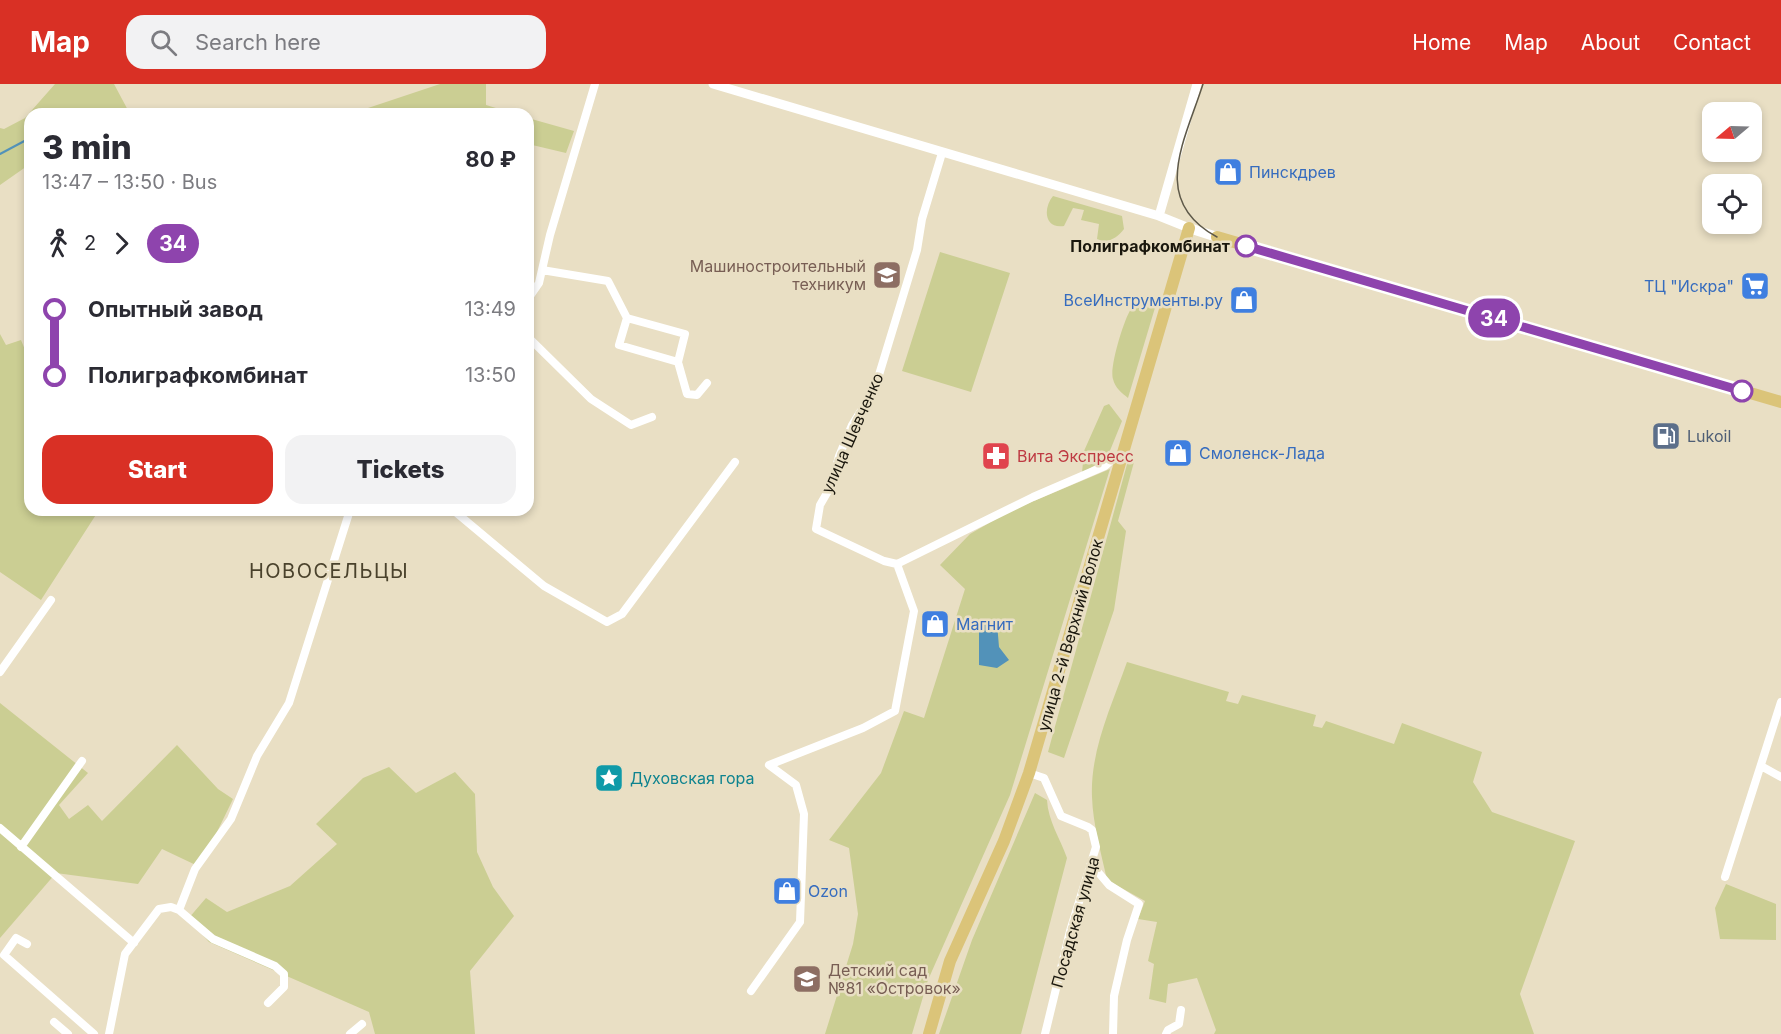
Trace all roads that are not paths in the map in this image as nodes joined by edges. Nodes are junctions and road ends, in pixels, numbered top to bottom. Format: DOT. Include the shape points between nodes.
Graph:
graph roads {
  1 [pos="595,84"];
  2 [pos="713,84"];
  3 [pos="1197,84"];
  4 [pos="942,153"];
  5 [pos="1160,216"];
  6 [pos="1189,228"];
  7 [pos="1216,237"];
  8 [pos="542,270"];
  9 [pos="534,290"];
  10 [pos="627,318"];
  11 [pos="534,343"];
  12 [pos="678,362"];
  13 [pos="707,383"];
  14 [pos="1781,402"];
  15 [pos="652,417"];
  16 [pos="1122,458"];
  17 [pos="735,462"];
  18 [pos="348,516"];
  19 [pos="460,516"];
  20 [pos="897,564"];
  21 [pos="51,600"];
  22 [pos="0,672"];
  23 [pos="1781,702"];
  24 [pos="82,761"];
  25 [pos="1761,766"];
  26 [pos="1029,773"];
  27 [pos="1781,777"];
  28 [pos="0,828"];
  29 [pos="21,847"];
  30 [pos="1091,868"];
  31 [pos="1725,877"];
  32 [pos="179,909"];
  33 [pos="134,943"];
  34 [pos="27,944"];
  35 [pos="751,991"];
  36 [pos="268,1003"];
  37 [pos="1181,1010"];
  38 [pos="54,1022"];
  39 [pos="362,1024"];
  40 [pos="68,1034"];
  41 [pos="94,1034"];
  42 [pos="109,1034"];
  43 [pos="350,1034"];
  44 [pos="929,1034"];
  45 [pos="1045,1034"];
  46 [pos="1113,1034"];
  47 [pos="1166,1034"];
  1 -- 8 [label="street"];
  2 -- 4 [label="street"];
  3 -- 5 [label="street"];
  4 -- 5 [label="street"];
  4 -- 20 [label="street, улица Шевченко" via="875,388 852,425 839,456 831,486 820,505 816,529"];
  5 -- 6 [label="street"];
  6 -- 7 [label="main road"];
  6 -- 16 [label="main road, улица 2-й Верхний Волок"];
  7 -- 14 [label="main road"];
  8 -- 9 [label="street"];
  8 -- 10 [label="street" via="608,281"];
  10 -- 12 [label="street" via="685,334"];
  10 -- 12 [label="street" via="619,345"];
  11 -- 15 [label="street" via="591,399 631,425"];
  12 -- 13 [label="street" via="687,394 697,395"];
  16 -- 20 [label="street"];
  16 -- 26 [label="main road, улица 2-й Верхний Волок"];
  17 -- 19 [label="street" via="622,614 607,622 544,586"];
  18 -- 32 [label="street" via="289,703 257,756 231,819 195,869"];
  20 -- 35 [label="street" via="914,611 895,711 770,765 796,785 804,814 800,922"];
  21 -- 22 [label="street"];
  23 -- 25 [label="street"];
  24 -- 29 [label="street"];
  25 -- 27 [label="street"];
  25 -- 31 [label="street"];
  26 -- 30 [label="street, Посадская улица" via="1044,778 1061,816 1092,830 1096,847"];
  26 -- 44 [label="main road, улица 2-й Верхний Волок" via="1004,841 950,961"];
  28 -- 29 [label="street"];
  29 -- 33 [label="street"];
  30 -- 45 [label="street, Посадская улица" via="1070,931"];
  30 -- 46 [label="street" via="1139,904 1114,996"];
  32 -- 33 [label="street" via="159,909"];
  32 -- 36 [label="street" via="213,939 284,974 284,987"];
  33 -- 42 [label="street" via="125,954"];
  34 -- 41 [label="street" via="16,938 4,955"];
  37 -- 47 [label="street" via="1179,1024"];
  38 -- 40 [label="street"];
  39 -- 43 [label="street"];
}
